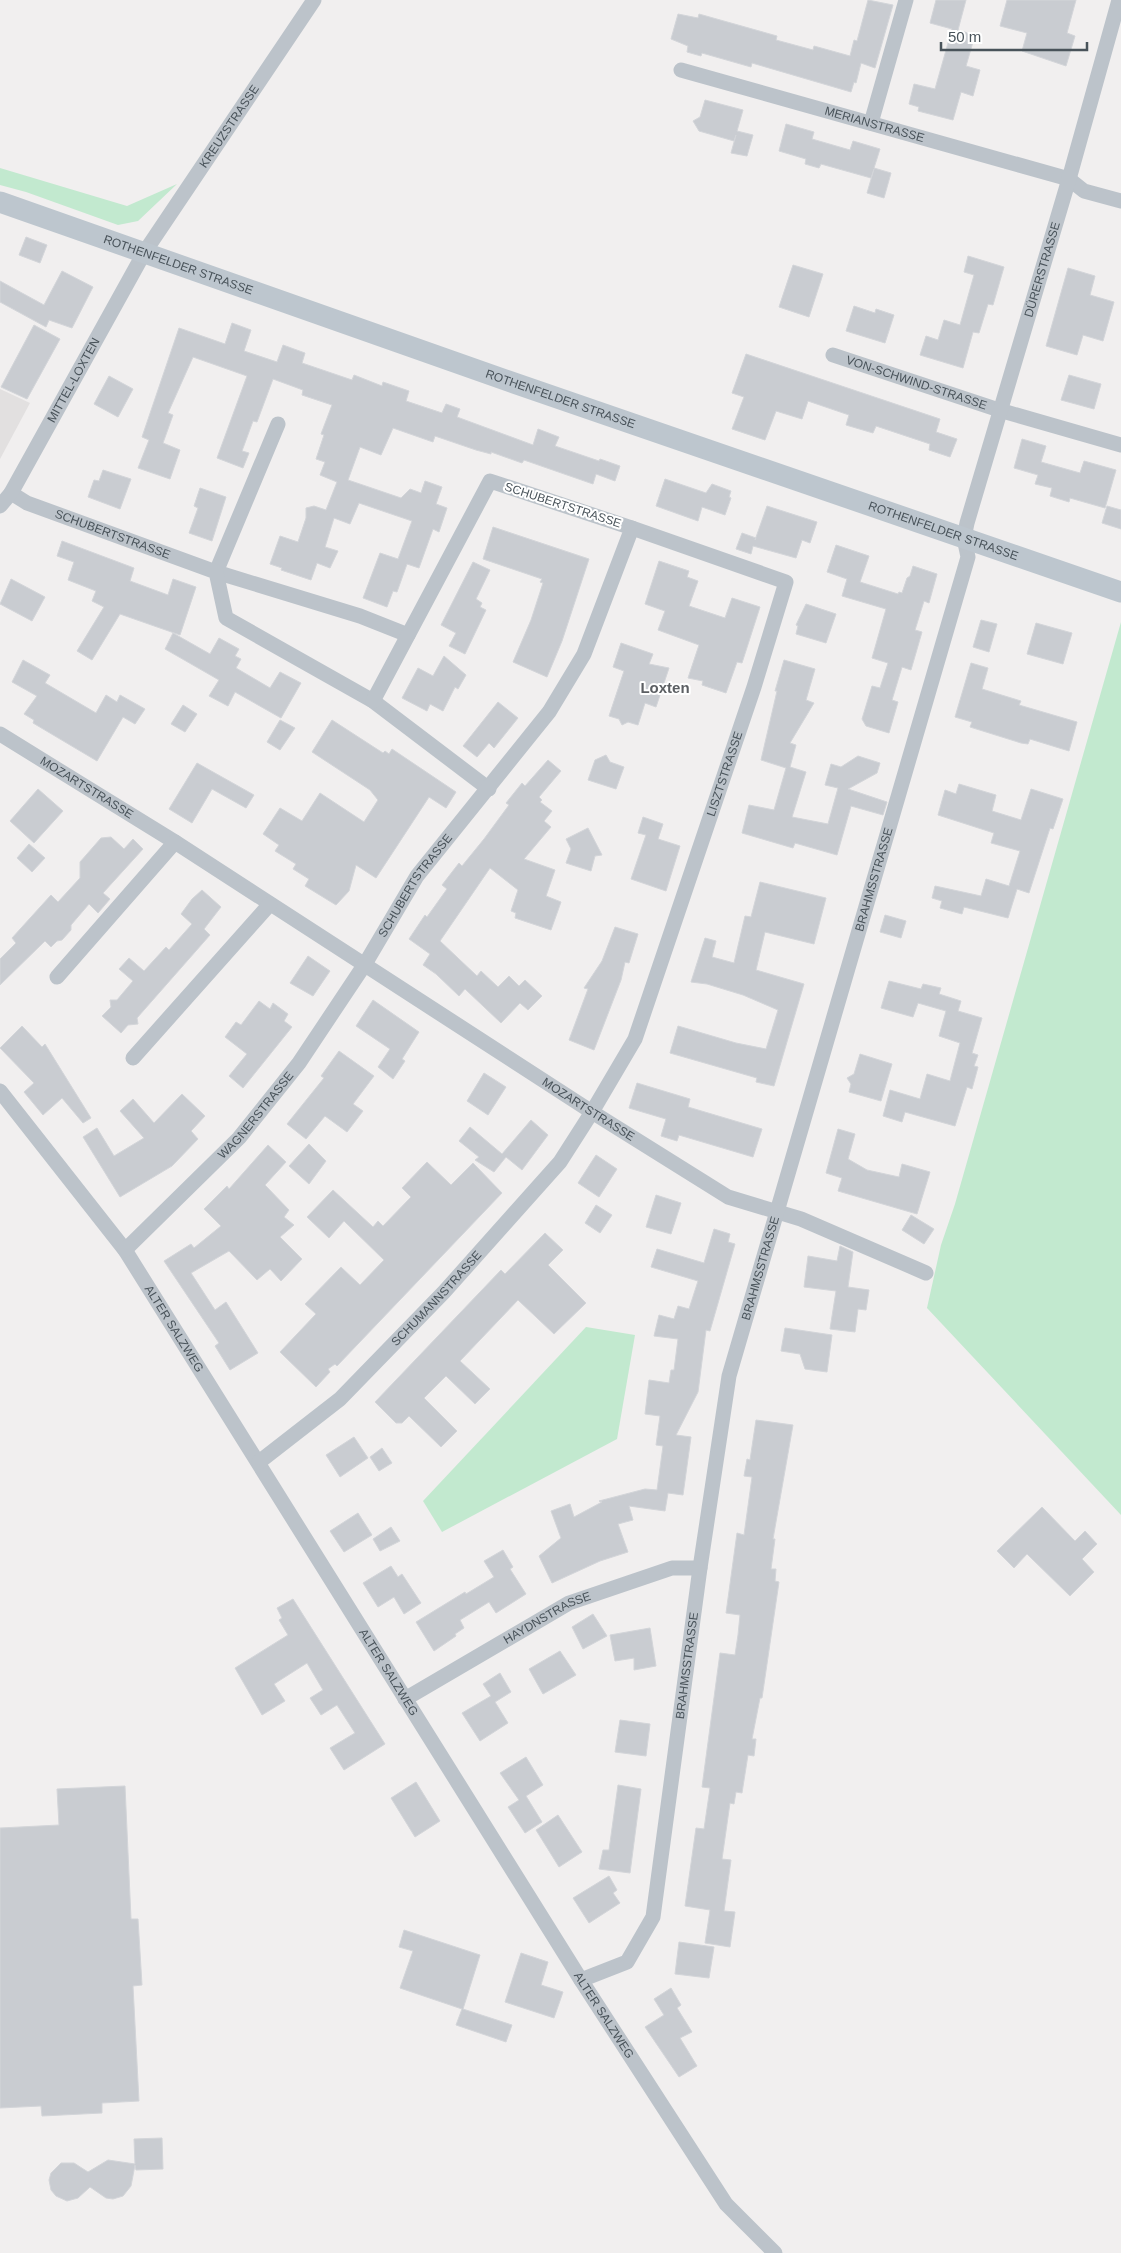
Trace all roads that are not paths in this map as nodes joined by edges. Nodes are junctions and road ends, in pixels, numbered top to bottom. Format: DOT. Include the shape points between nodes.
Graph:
graph roads {
  1 [pos="314,0"];
  2 [pos="906,0"];
  3 [pos="1119,0"];
  4 [pos="681,70"];
  5 [pos="871,123"];
  6 [pos="1069,179"];
  7 [pos="1121,201"];
  8 [pos="0,202"];
  9 [pos="144,253"];
  10 [pos="833,355"];
  11 [pos="999,410"];
  12 [pos="278,424"];
  13 [pos="1121,446"];
  14 [pos="11,493"];
  15 [pos="0,506"];
  16 [pos="632,528"];
  17 [pos="964,538"];
  18 [pos="216,572"];
  19 [pos="1121,592"];
  20 [pos="408,634"];
  21 [pos="373,701"];
  22 [pos="0,734"];
  23 [pos="489,789"];
  24 [pos="175,842"];
  25 [pos="270,904"];
  26 [pos="365,964"];
  27 [pos="56,977"];
  28 [pos="133,1058"];
  29 [pos="0,1091"];
  30 [pos="592,1112"];
  31 [pos="776,1213"];
  32 [pos="125,1250"];
  33 [pos="926,1273"];
  34 [pos="259,1462"];
  35 [pos="700,1568"];
  36 [pos="405,1699"];
  37 [pos="581,1980"];
  38 [pos="775,2253"];
  1 -- 9 [label="street, KREUZSTRASSE"];
  2 -- 5 [label="street"];
  3 -- 6 [label="street, DÜRERSTRASSE"];
  4 -- 5 [label="street, MERIANSTRASSE"];
  5 -- 6 [label="street, MERIANSTRASSE"];
  6 -- 7 [label="street, MERIANSTRASSE" via="1084,191"];
  6 -- 11 [label="street, DÜRERSTRASSE"];
  8 -- 9 [label="street, ROTHENFELDER STRASSE"];
  9 -- 14 [label="street, MITTEL-LOXTEN"];
  9 -- 17 [label="street, ROTHENFELDER STRASSE"];
  10 -- 11 [label="street, VON-SCHWIND-STRASSE"];
  11 -- 13 [label="street, VON-SCHWIND-STRASSE"];
  11 -- 17 [label="street, DÜRERSTRASSE"];
  12 -- 18 [label="street"];
  14 -- 15 [label="street, MITTEL-LOXTEN"];
  14 -- 18 [label="street, SCHUBERTSTRASSE" via="27,503"];
  16 -- 20 [label="street, SCHUBERTSTRASSE" via="490,481"];
  16 -- 23 [label="street, SCHUBERTSTRASSE" via="584,654 549,712"];
  16 -- 30 [label="street, LISZTSTRASSE" via="786,582 754,687 635,1038"];
  17 -- 19 [label="street, ROTHENFELDER STRASSE"];
  17 -- 31 [label="street, BRAHMSSTRASSE" via="968,557"];
  18 -- 20 [label="street, SCHUBERTSTRASSE"];
  18 -- 21 [label="street" via="226,618"];
  20 -- 21 [label="street, SCHUBERTSTRASSE"];
  21 -- 23 [label="street"];
  22 -- 24 [label="street, MOZARTSTRASSE"];
  23 -- 26 [label="street, SCHUBERTSTRASSE" via="417,876"];
  24 -- 25 [label="street, MOZARTSTRASSE"];
  24 -- 27 [label="street"];
  25 -- 26 [label="street, MOZARTSTRASSE"];
  25 -- 28 [label="street"];
  26 -- 30 [label="street, MOZARTSTRASSE"];
  26 -- 32 [label="street, WAGNERSTRASSE" via="298,1063 239,1138"];
  29 -- 32 [label="street, ALTER SALZWEG"];
  30 -- 31 [label="street, MOZARTSTRASSE" via="728,1197"];
  30 -- 34 [label="street, SCHUMANNSTRASSE" via="560,1162 444,1292 340,1400"];
  31 -- 33 [label="street, MOZARTSTRASSE" via="801,1219"];
  31 -- 35 [label="street, BRAHMSSTRASSE" via="729,1376"];
  32 -- 34 [label="street, ALTER SALZWEG"];
  34 -- 36 [label="street, ALTER SALZWEG"];
  35 -- 36 [label="street, HAYDNSTRASSE" via="672,1568 569,1603"];
  35 -- 37 [label="street, BRAHMSSTRASSE" via="653,1917 627,1962"];
  36 -- 37 [label="street, ALTER SALZWEG"];
  37 -- 38 [label="street, ALTER SALZWEG" via="726,2204"];
}
